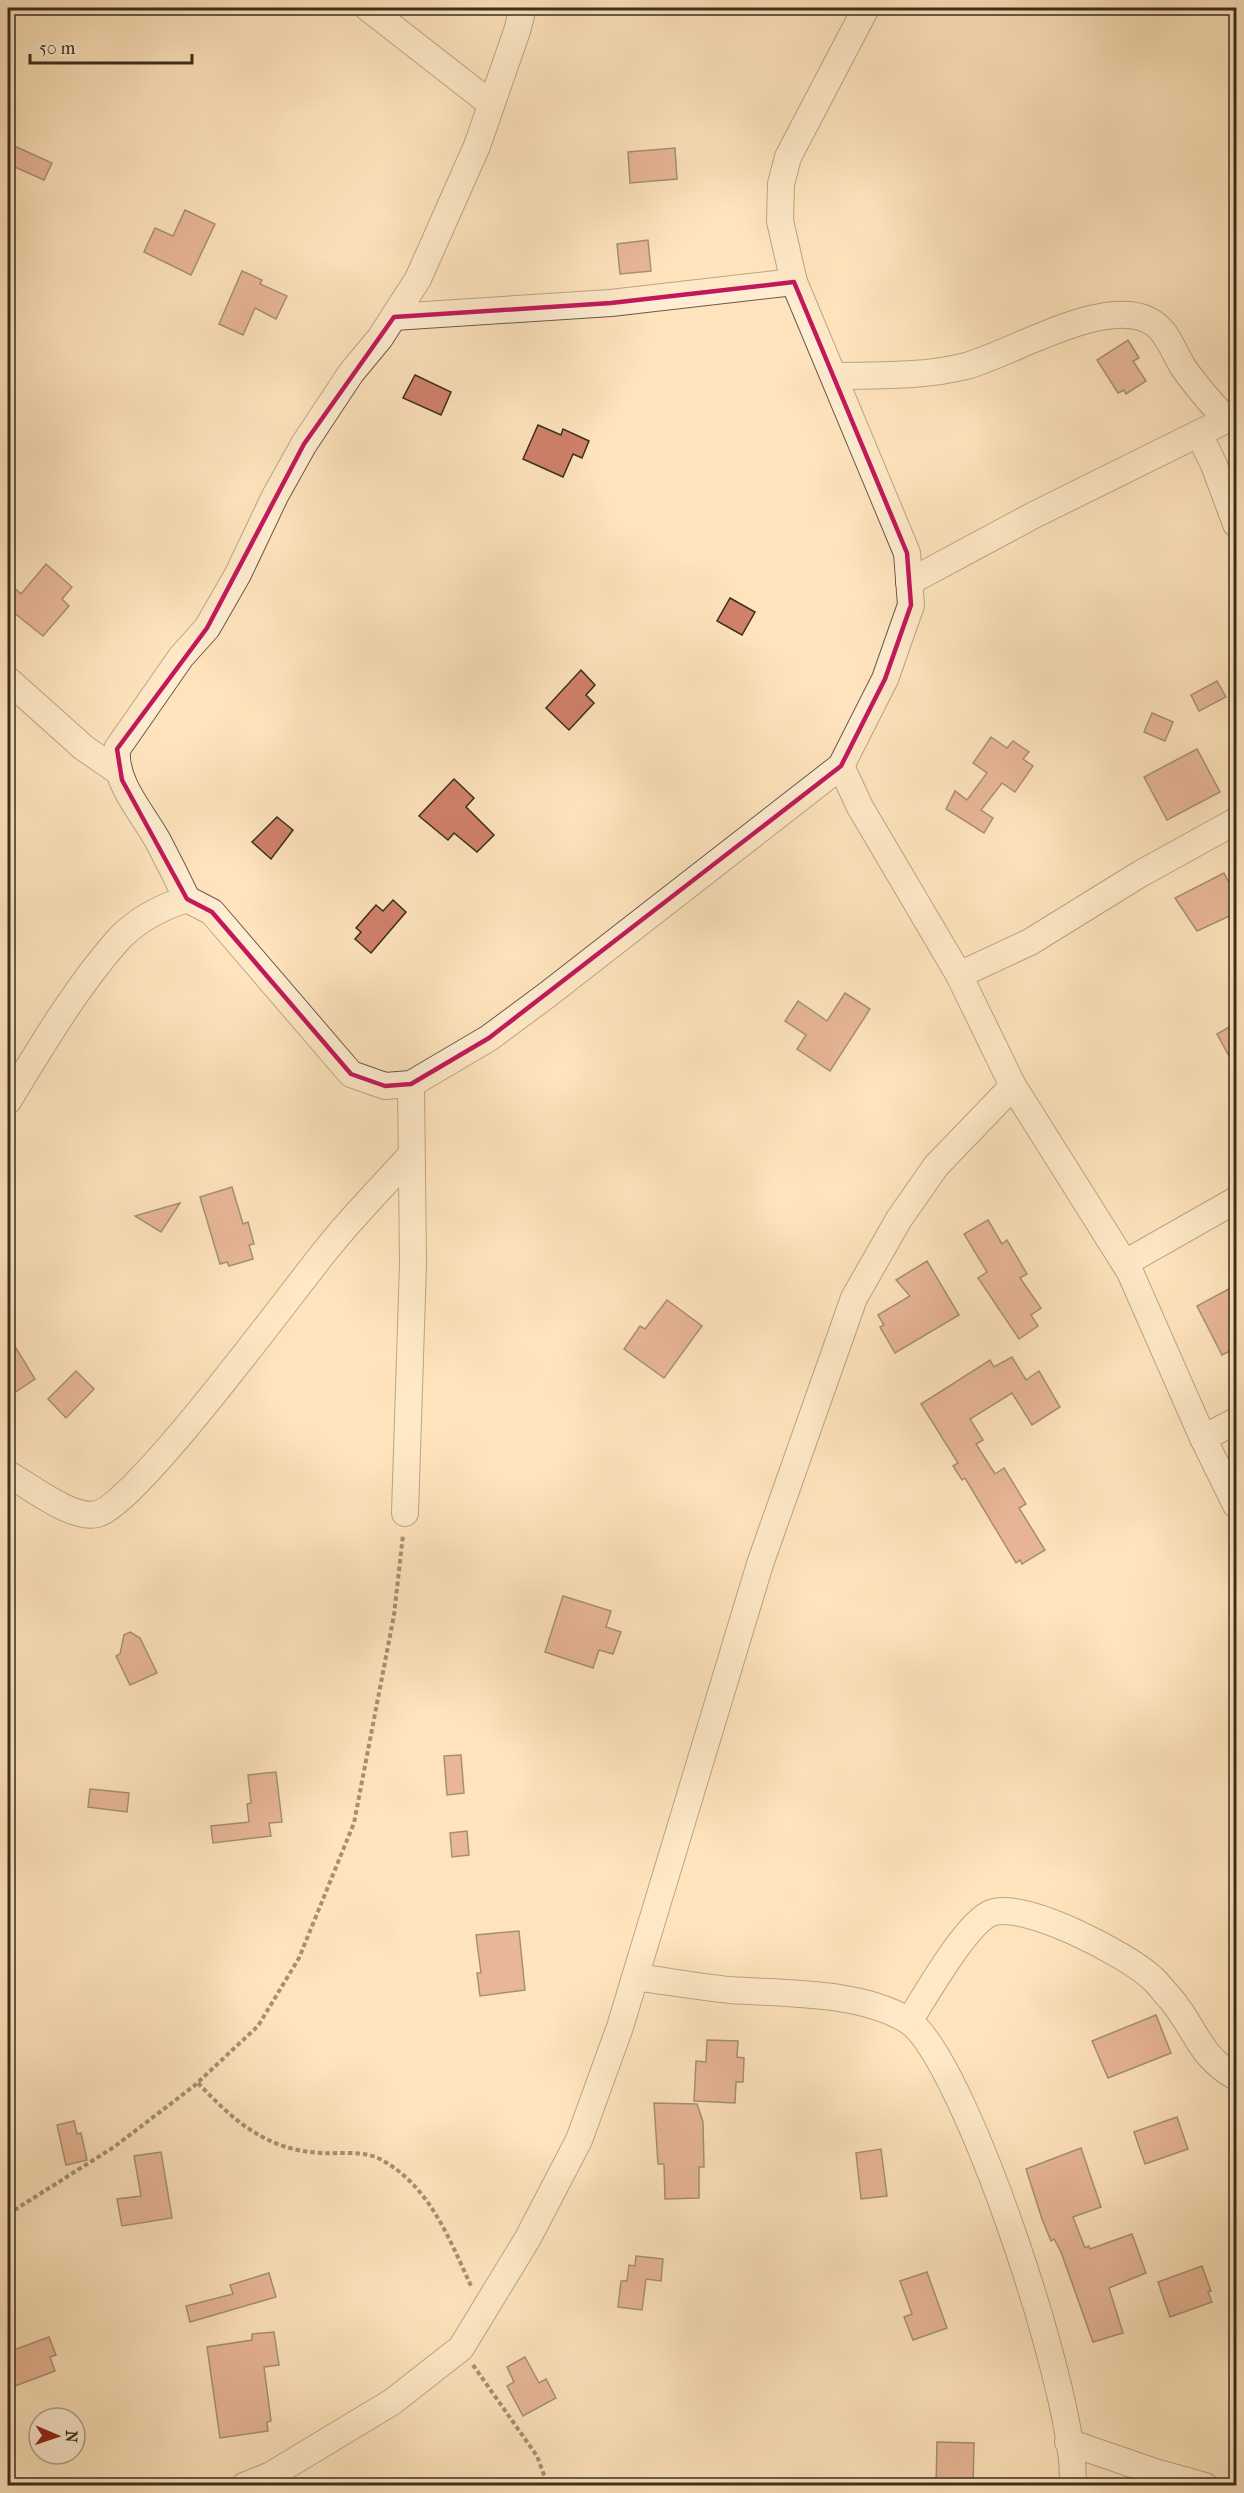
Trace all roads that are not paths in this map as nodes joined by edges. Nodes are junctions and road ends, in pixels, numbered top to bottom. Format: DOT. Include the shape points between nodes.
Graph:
graph roads {
  1 [pos="368,8"];
  2 [pos="523,8"];
  3 [pos="866,8"];
  4 [pos="491,104"];
  5 [pos="795,282"];
  6 [pos="393,317"];
  7 [pos="834,376"];
  8 [pos="1232,417"];
  9 [pos="1199,434"];
  10 [pos="1236,524"];
  11 [pos="909,582"];
  12 [pos="8,680"];
  13 [pos="841,766"];
  14 [pos="119,772"];
  15 [pos="1236,821"];
  16 [pos="187,899"];
  17 [pos="959,975"];
  18 [pos="411,1084"];
  19 [pos="1013,1086"];
  20 [pos="8,1101"];
  21 [pos="411,1155"];
  22 [pos="1236,1200"];
  23 [pos="1125,1263"];
  24 [pos="1236,1421"];
  25 [pos="1203,1438"];
  26 [pos="8,1474"];
  27 [pos="1236,1505"];
  28 [pos="405,1514"];
  29 [pos="635,1977"];
  30 [pos="909,2021"];
  31 [pos="1236,2077"];
  32 [pos="1068,2442"];
  33 [pos="244,2486"];
  34 [pos="1072,2486"];
  35 [pos="1205,2486"];
  1 -- 4 [label="street"];
  2 -- 4 [label="street"];
  3 -- 5 [label="street" via="788,157 781,184 780,221"];
  4 -- 6 [label="street" via="477,146 418,279"];
  5 -- 6 [label="street" via="611,303"];
  5 -- 7 [label="street"];
  6 -- 14 [label="street" via="304,444 207,628 120,741 116,761"];
  7 -- 8 [label="street" via="926,374 968,366 1055,330 1100,317 1133,314 1157,325 1195,384"];
  7 -- 11 [label="street" via="907,553"];
  8 -- 9 [label="street"];
  9 -- 10 [label="street"];
  9 -- 11 [label="street"];
  11 -- 13 [label="street" via="911,605 885,679"];
  12 -- 14 [label="street" via="84,748"];
  13 -- 17 [label="street" via="860,807"];
  13 -- 18 [label="street" via="531,1007 489,1038"];
  14 -- 16 [label="street"];
  15 -- 17 [label="street" via="1030,942"];
  16 -- 18 [label="street" via="212,912 351,1074 385,1086"];
  16 -- 20 [label="street" via="164,906 118,940"];
  17 -- 19 [label="street"];
  18 -- 21 [label="street"];
  19 -- 23 [label="street"];
  19 -- 29 [label="street" via="936,1166 899,1219 854,1298 760,1563"];
  21 -- 26 [label="street" via="327,1248 162,1456 123,1499 96,1515 78,1514"];
  21 -- 28 [label="street" via="411,1365"];
  22 -- 23 [label="street"];
  23 -- 25 [label="street"];
  24 -- 25 [label="street"];
  25 -- 27 [label="street"];
  29 -- 30 [label="street" via="872,2005"];
  29 -- 33 [label="street" via="579,2140 528,2238 461,2348 392,2402 271,2475"];
  30 -- 31 [label="street" via="968,1932 991,1913 1016,1911 1046,1920 1115,1952 1152,1977 1180,2010 1199,2045 1219,2067"];
  30 -- 32 [label="street" via="950,2078 1019,2248 1051,2351"];
  32 -- 34 [label="street"];
  32 -- 35 [label="street"];
}
